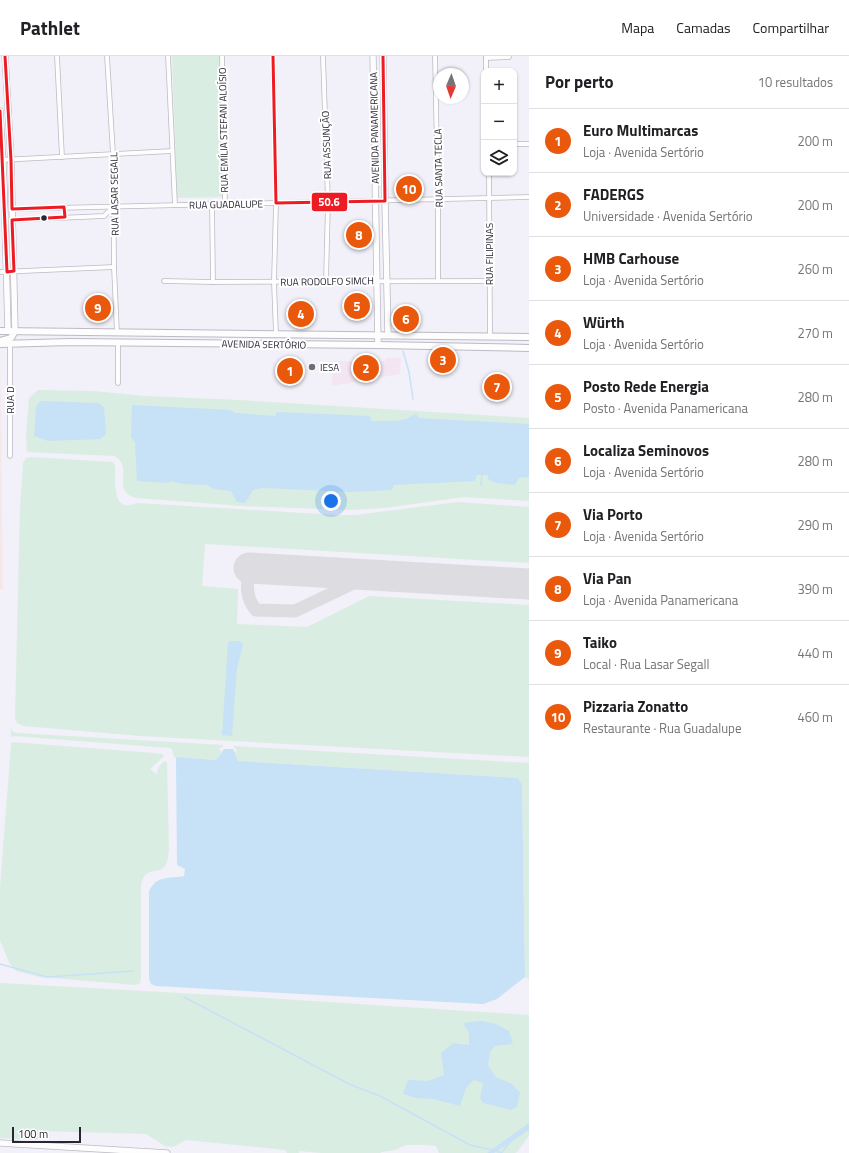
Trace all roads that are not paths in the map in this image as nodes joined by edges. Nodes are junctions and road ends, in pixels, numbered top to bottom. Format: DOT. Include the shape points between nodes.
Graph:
graph roads {
  1 [pos="5,56"];
  2 [pos="57,56"];
  3 [pos="107,56"];
  4 [pos="168,56"];
  5 [pos="222,56"];
  6 [pos="273,56"];
  7 [pos="324,56"];
  8 [pos="373,56"];
  9 [pos="383,56"];
  10 [pos="435,56"];
  11 [pos="510,56"];
  12 [pos="486,57"];
  13 [pos="486,68"];
  14 [pos="7,92"];
  15 [pos="0,93"];
  16 [pos="0,111"];
  17 [pos="517,144"];
  18 [pos="529,144"];
  19 [pos="172,151"];
  20 [pos="113,154"];
  21 [pos="62,157"];
  22 [pos="1,160"];
  23 [pos="11,160"];
  24 [pos="489,176"];
  25 [pos="4,184"];
  26 [pos="11,184"];
  27 [pos="529,198"];
  28 [pos="489,199"];
  29 [pos="438,200"];
  30 [pos="375,201"];
  31 [pos="385,201"];
  32 [pos="328,202"];
  33 [pos="276,203"];
  34 [pos="212,204"];
  35 [pos="225,204"];
  36 [pos="175,205"];
  37 [pos="114,206"];
  38 [pos="64,208"];
  39 [pos="12,209"];
  40 [pos="65,217"];
  41 [pos="12,220"];
  42 [pos="114,267"];
  43 [pos="14,271"];
  44 [pos="0,272"];
  45 [pos="7,272"];
  46 [pos="164,281"];
  47 [pos="326,281"];
  48 [pos="377,281"];
  49 [pos="387,281"];
  50 [pos="438,281"];
  51 [pos="489,281"];
  52 [pos="213,282"];
  53 [pos="274,282"];
  54 [pos="0,331"];
  55 [pos="8,331"];
  56 [pos="15,331"];
  57 [pos="117,333"];
  58 [pos="276,334"];
  59 [pos="378,335"];
  60 [pos="388,335"];
  61 [pos="490,336"];
  62 [pos="529,336"];
  63 [pos="0,341"];
  64 [pos="118,342"];
  65 [pos="0,344"];
  66 [pos="10,344"];
  67 [pos="378,345"];
  68 [pos="529,348"];
  69 [pos="118,383"];
  70 [pos="10,456"];
  71 [pos="0,1143"];
  72 [pos="167,1153"];
  1 -- 14 [label="street"];
  2 -- 21 [label="street"];
  3 -- 20 [label="street, RUA LASAR SEGALL"];
  4 -- 19 [label="street"];
  5 -- 35 [label="street, RUA EMÍLIA STEFANI ALOÍSIO"];
  6 -- 33 [label="street"];
  7 -- 32 [label="street, RUA ASSUNÇÃO"];
  8 -- 30 [label="street, AVENIDA PANAMERICANA"];
  9 -- 31 [label="street, AVENIDA PANAMERICANA"];
  10 -- 29 [label="street, RUA SANTA TECLA"];
  11 -- 12 [label="street"];
  12 -- 13 [label="street"];
  14 -- 15 [label="street"];
  14 -- 23 [label="street"];
  16 -- 22 [label="street"];
  17 -- 18 [label="street"];
  19 -- 20 [label="street"];
  19 -- 36 [label="street"];
  20 -- 21 [label="street"];
  20 -- 37 [label="street, RUA LASAR SEGALL"];
  21 -- 23 [label="street"];
  22 -- 23 [label="street"];
  22 -- 25 [label="street"];
  23 -- 26 [label="street"];
  24 -- 28 [label="street, RUA FILIPINAS"];
  25 -- 26 [label="street"];
  25 -- 45 [label="street"];
  26 -- 39 [label="street"];
  27 -- 28 [label="street, RUA GUADALUPE"];
  28 -- 29 [label="street, RUA GUADALUPE"];
  28 -- 51 [label="street, RUA FILIPINAS"];
  29 -- 31 [label="street, RUA GUADALUPE"];
  29 -- 50 [label="street, RUA SANTA TECLA"];
  30 -- 31 [label="street, RUA GUADALUPE"];
  30 -- 32 [label="street, RUA GUADALUPE"];
  30 -- 48 [label="street, AVENIDA PANAMERICANA"];
  31 -- 49 [label="street, AVENIDA PANAMERICANA"];
  32 -- 33 [label="street, RUA GUADALUPE"];
  32 -- 47 [label="street, RUA ASSUNÇÃO"];
  33 -- 35 [label="street, RUA GUADALUPE"];
  33 -- 53 [label="street"];
  34 -- 35 [label="street, RUA GUADALUPE"];
  34 -- 36 [label="street, RUA GUADALUPE"];
  34 -- 52 [label="street"];
  36 -- 37 [label="street, RUA GUADALUPE"];
  37 -- 38 [label="street, RUA GUADALUPE"];
  37 -- 40 [label="street" via="104,216"];
  37 -- 42 [label="street, RUA LASAR SEGALL"];
  38 -- 39 [label="street, RUA GUADALUPE"];
  38 -- 40 [label="street"];
  39 -- 41 [label="street"];
  40 -- 41 [label="street"];
  41 -- 43 [label="street"];
  42 -- 43 [label="street"];
  42 -- 57 [label="street, RUA LASAR SEGALL"];
  43 -- 45 [label="street"];
  43 -- 56 [label="street"];
  44 -- 45 [label="street"];
  45 -- 55 [label="street"];
  46 -- 52 [label="street, RUA RODOLFO SIMCH"];
  47 -- 48 [label="street, RUA RODOLFO SIMCH"];
  47 -- 53 [label="street, RUA RODOLFO SIMCH"];
  48 -- 49 [label="street, RUA RODOLFO SIMCH"];
  48 -- 59 [label="street, AVENIDA PANAMERICANA"];
  49 -- 50 [label="street, RUA RODOLFO SIMCH"];
  49 -- 60 [label="street, AVENIDA PANAMERICANA"];
  50 -- 51 [label="street, RUA RODOLFO SIMCH"];
  51 -- 61 [label="street, RUA FILIPINAS"];
  52 -- 53 [label="street, RUA RODOLFO SIMCH"];
  53 -- 58 [label="street"];
  54 -- 55 [label="main road, AVENIDA SERTÓRIO"];
  55 -- 56 [label="main road, AVENIDA SERTÓRIO"];
  56 -- 57 [label="main road, AVENIDA SERTÓRIO"];
  56 -- 63 [label="main road" via="11,338"];
  57 -- 58 [label="main road, AVENIDA SERTÓRIO"];
  58 -- 59 [label="main road, AVENIDA SERTÓRIO"];
  59 -- 60 [label="main road, AVENIDA SERTÓRIO"];
  59 -- 67 [label="street, AVENIDA PANAMERICANA"];
  60 -- 61 [label="main road, AVENIDA SERTÓRIO"];
  61 -- 62 [label="main road, AVENIDA SERTÓRIO"];
  64 -- 66 [label="main road, AVENIDA SERTÓRIO"];
  64 -- 67 [label="main road, AVENIDA SERTÓRIO"];
  64 -- 69 [label="street"];
  65 -- 66 [label="main road, AVENIDA SERTÓRIO"];
  66 -- 70 [label="street, RUA D"];
  67 -- 68 [label="main road, AVENIDA SERTÓRIO"];
  71 -- 72 [label="street"];
}
